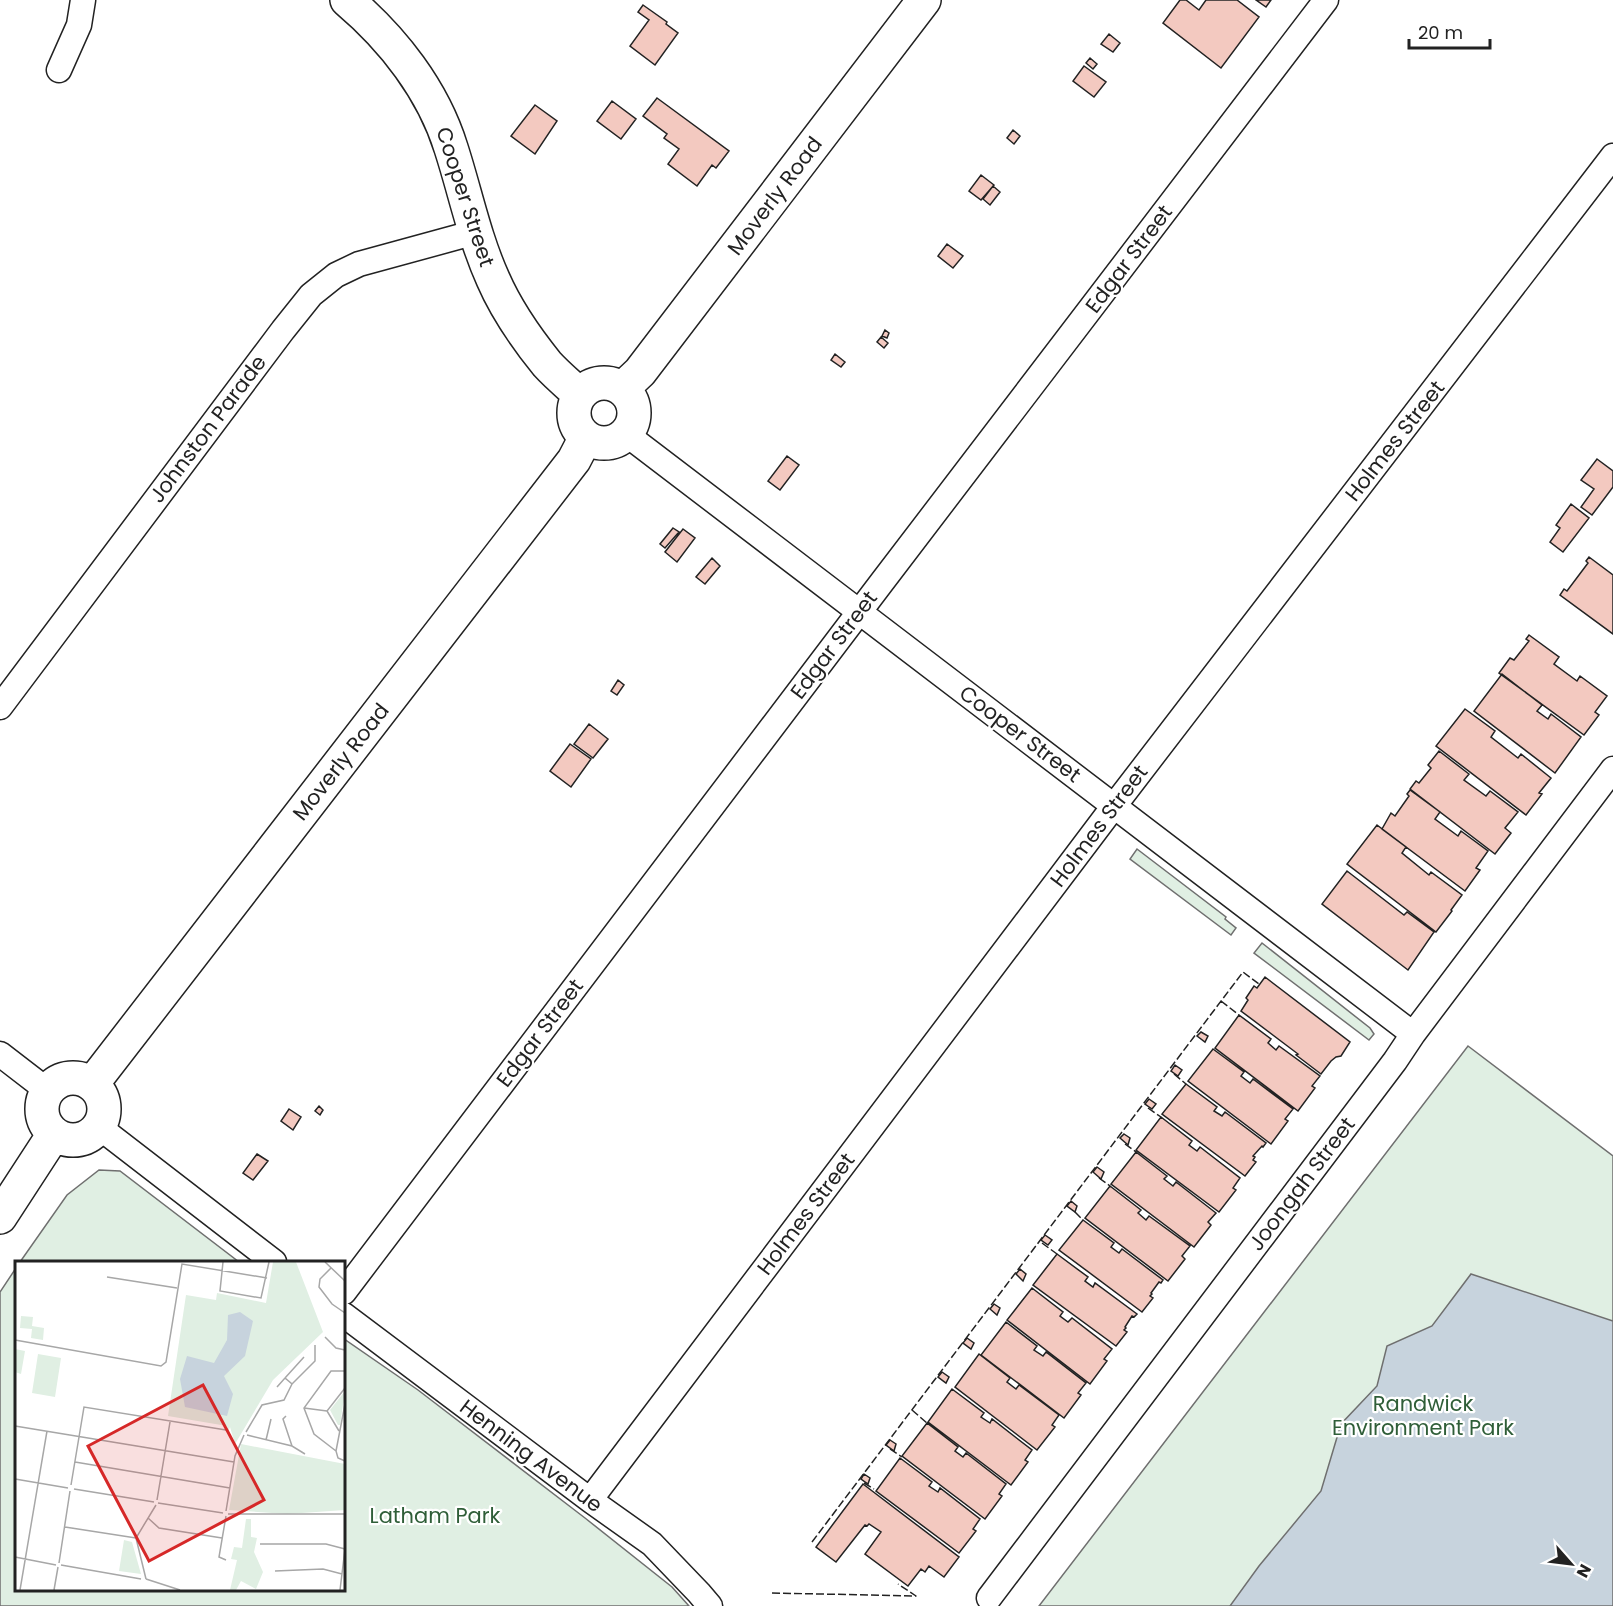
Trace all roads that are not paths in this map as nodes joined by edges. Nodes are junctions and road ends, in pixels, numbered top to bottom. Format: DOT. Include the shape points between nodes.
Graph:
graph roads {
  1 [pos="83,0"];
  2 [pos="347,0"];
  3 [pos="924,0"];
  4 [pos="1326,0"];
  5 [pos="59,70"];
  6 [pos="1613,156"];
  7 [pos="476,232"];
  8 [pos="622,389"];
  9 [pos="580,395"];
  10 [pos="626,434"];
  11 [pos="586,437"];
  12 [pos="860,612"];
  13 [pos="0,707"];
  14 [pos="1613,769"];
  15 [pos="1114,807"];
  16 [pos="1413,1034"];
  17 [pos="0,1054"];
  18 [pos="92,1084"];
  19 [pos="48,1091"];
  20 [pos="99,1128"];
  21 [pos="54,1134"];
  22 [pos="0,1216"];
  23 [pos="271,1261"];
  24 [pos="345,1291"];
  25 [pos="345,1316"];
  26 [pos="590,1500"];
  27 [pos="989,1598"];
  28 [pos="710,1606"];
  1 -- 5 [label="street" via="79,25"];
  2 -- 7 [label="street, Cooper Street" via="384,36 423,85 451,146"];
  3 -- 8 [label="street, Moverly Road" via="640,372"];
  4 -- 12 [label="street, Edgar Street"];
  6 -- 15 [label="street, Holmes Street"];
  7 -- 9 [label="street, Cooper Street" via="492,278 514,318 548,365"];
  7 -- 13 [label="street, Johnston Parade" via="359,264 336,275 311,295"];
  8 -- 9 [label="street" via="605,383"];
  8 -- 10 [label="street" via="634,411"];
  9 -- 11 [label="street" via="574,413 579,430"];
  10 -- 11 [label="street" via="602,444"];
  10 -- 12 [label="street, Cooper Street"];
  11 -- 18 [label="street, Moverly Road" via="574,460"];
  12 -- 15 [label="street, Cooper Street"];
  12 -- 24 [label="street, Edgar Street"];
  14 -- 16 [label="street, Joongah Street"];
  15 -- 16 [label="street, Cooper Street"];
  15 -- 26 [label="street, Holmes Street"];
  16 -- 27 [label="street, Joongah Street"];
  17 -- 19 [label="street"];
  18 -- 19 [label="street" via="73,1078"];
  18 -- 20 [label="street" via="105,1109"];
  19 -- 21 [label="street" via="43,1100 43,1119"];
  20 -- 21 [label="street" via="92,1135 73,1141"];
  20 -- 23 [label="street"];
  21 -- 22 [label="street"];
  25 -- 26 [label="street, Henning Avenue"];
  26 -- 28 [label="street, Henning Avenue" via="652,1544"];
}
